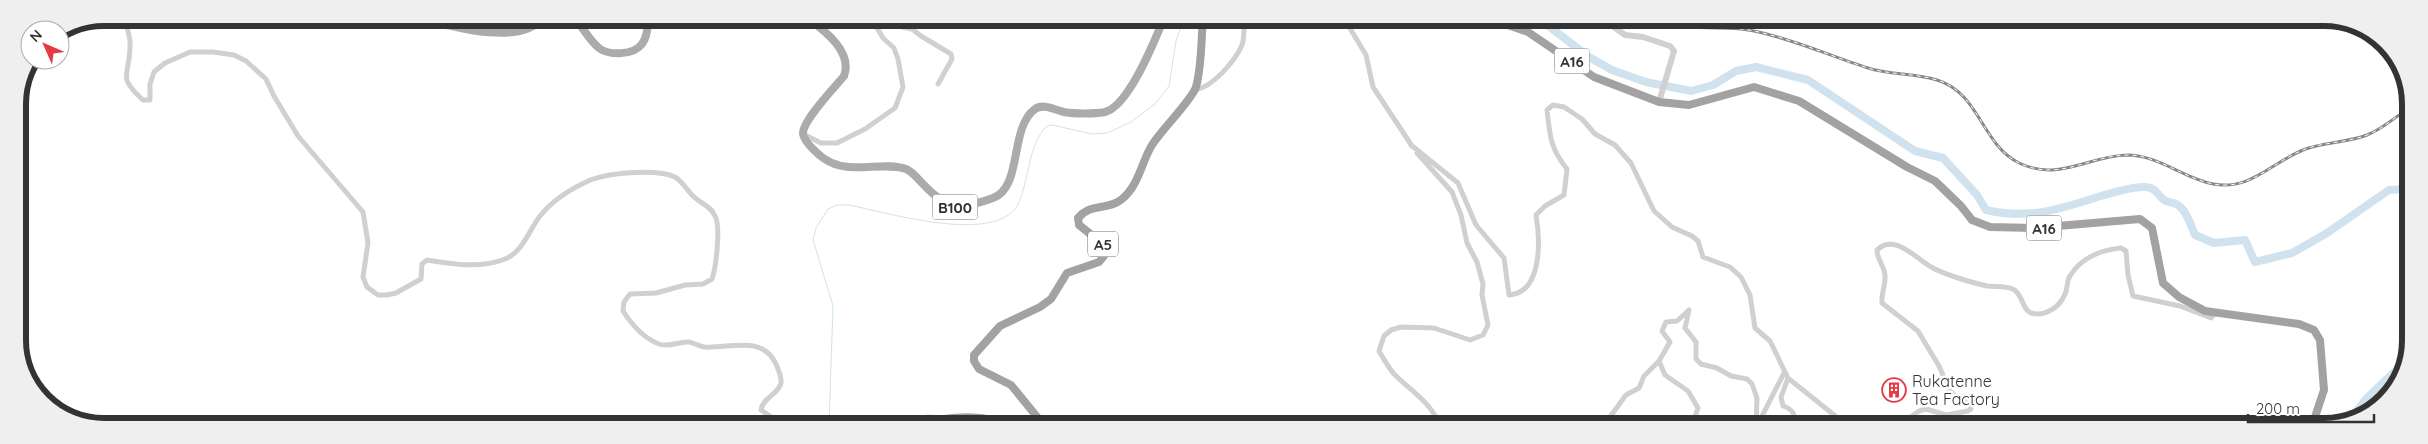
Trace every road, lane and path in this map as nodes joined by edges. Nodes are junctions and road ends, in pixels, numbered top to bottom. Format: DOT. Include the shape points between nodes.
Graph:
graph roads {
  1 [pos="127,26"];
  2 [pos="450,26"];
  3 [pos="532,26"];
  4 [pos="580,26"];
  5 [pos="648,26"];
  6 [pos="817,26"];
  7 [pos="876,26"];
  8 [pos="901,26"];
  9 [pos="1161,26"];
  10 [pos="1202,26"];
  11 [pos="1244,26"];
  12 [pos="1349,26"];
  13 [pos="1510,26"];
  14 [pos="1612,26"];
  15 [pos="938,84"];
  16 [pos="1195,90"];
  17 [pos="1659,102"];
  18 [pos="803,134"];
  19 [pos="1411,145"];
  20 [pos="2216,312"];
  21 [pos="1659,361"];
  22 [pos="1786,376"];
  23 [pos="773,418"];
  24 [pos="923,418"];
  25 [pos="941,418"];
  26 [pos="982,418"];
  27 [pos="1038,418"];
  28 [pos="1437,418"];
  29 [pos="1609,418"];
  30 [pos="1693,418"];
  31 [pos="1756,418"];
  32 [pos="1761,418"];
  33 [pos="1796,418"];
  34 [pos="1839,418"];
  35 [pos="1909,418"];
  36 [pos="2315,418"];
  1 -- 23 [label="street" via="130,49 125,78 143,100 150,100 154,72 165,62 190,52 234,55 258,69 298,136 363,212 368,243 363,277 371,291 378,295 396,293 416,283 421,278 422,264 427,260 463,265 507,259 518,251 546,209 588,181 648,172 677,178 717,217 712,279 703,284 656,293 630,294 624,302 623,311 639,331 660,345 688,342 703,347 732,344 765,349 775,362 781,382 761,410"];
  2 -- 3 [label="main road" via="470,31 506,32"];
  4 -- 5 [label="main road" via="598,48 615,53 638,48 643,43"];
  6 -- 18 [label="main road" via="842,52 846,70 809,119"];
  7 -- 18 [label="street" via="894,48 898,60 903,87 895,108 837,143 821,143"];
  8 -- 15 [label="street" via="912,29 951,54 952,59"];
  9 -- 18 [label="main road, B100" via="1126,96 1114,107 1105,112 1069,113 1044,106 1035,109 1019,136 1008,183 995,198 956,207 946,204 908,170 848,167 832,163 809,145"];
  10 -- 16 [label="highway, A5"];
  11 -- 16 [label="street" via="1242,43 1232,60 1214,79"];
  12 -- 19 [label="street" via="1366,55 1373,87"];
  13 -- 17 [label="highway, A16" via="1528,32 1594,77"];
  14 -- 17 [label="street" via="1625,35 1643,37 1670,46 1674,51"];
  16 -- 27 [label="highway, A5" via="1153,143 1127,194 1112,204 1091,207 1078,218 1079,225 1103,244 1104,256 1100,262 1067,273 1051,300 1000,326 974,355 979,369 1011,386"];
  17 -- 20 [label="highway, A16" via="1689,105 1754,87 1799,101 1935,181 1972,220 1990,227 2034,228 2140,219 2152,228 2163,283 2179,297 2206,311"];
  19 -- 22 [label="street" via="1458,183 1476,225 1504,258 1508,295 1513,295 1524,288 1536,268 1540,245 1536,215 1564,195 1567,168 1555,154 1547,110 1553,104 1564,107 1582,119 1595,134 1615,145 1631,163 1654,211 1672,227 1692,236 1698,242 1703,257 1730,267 1740,277 1750,295 1756,328 1770,341"];
  19 -- 28 [label="street" via="1452,192 1483,284 1488,325 1483,336 1470,340 1434,328 1401,327 1391,330 1381,342 1379,351 1393,373 1427,404"];
  20 -- 35 [label="street" via="2211,318 2180,306 2133,296 2126,251 2121,248 2093,255 2070,275 2065,295 2056,307 2050,312 2032,313 2013,289 1985,285 1934,269 1896,244 1886,244 1878,250 1877,258 1886,279 1882,303 1918,331 1949,390 1956,398 1970,404 1971,409 1946,415 1926,409"];
  20 -- 36 [label="highway, A16" via="2299,324 2314,330 2320,340 2324,390"];
  21 -- 29 [label="street" via="1644,376 1639,388 1626,396"];
  21 -- 30 [label="street" via="1665,375 1688,391 1698,408"];
  21 -- 31 [label="street" via="1670,342 1662,331 1663,324 1677,321 1689,310 1685,328 1696,342 1696,359 1731,376 1746,378 1757,398"];
  22 -- 32 [label="street"];
  22 -- 33 [label="street" via="1781,397 1783,406 1789,408"];
  22 -- 34 [label="street"];
  24 -- 25 [label="street"];
  25 -- 26 [label="highway"];
}
